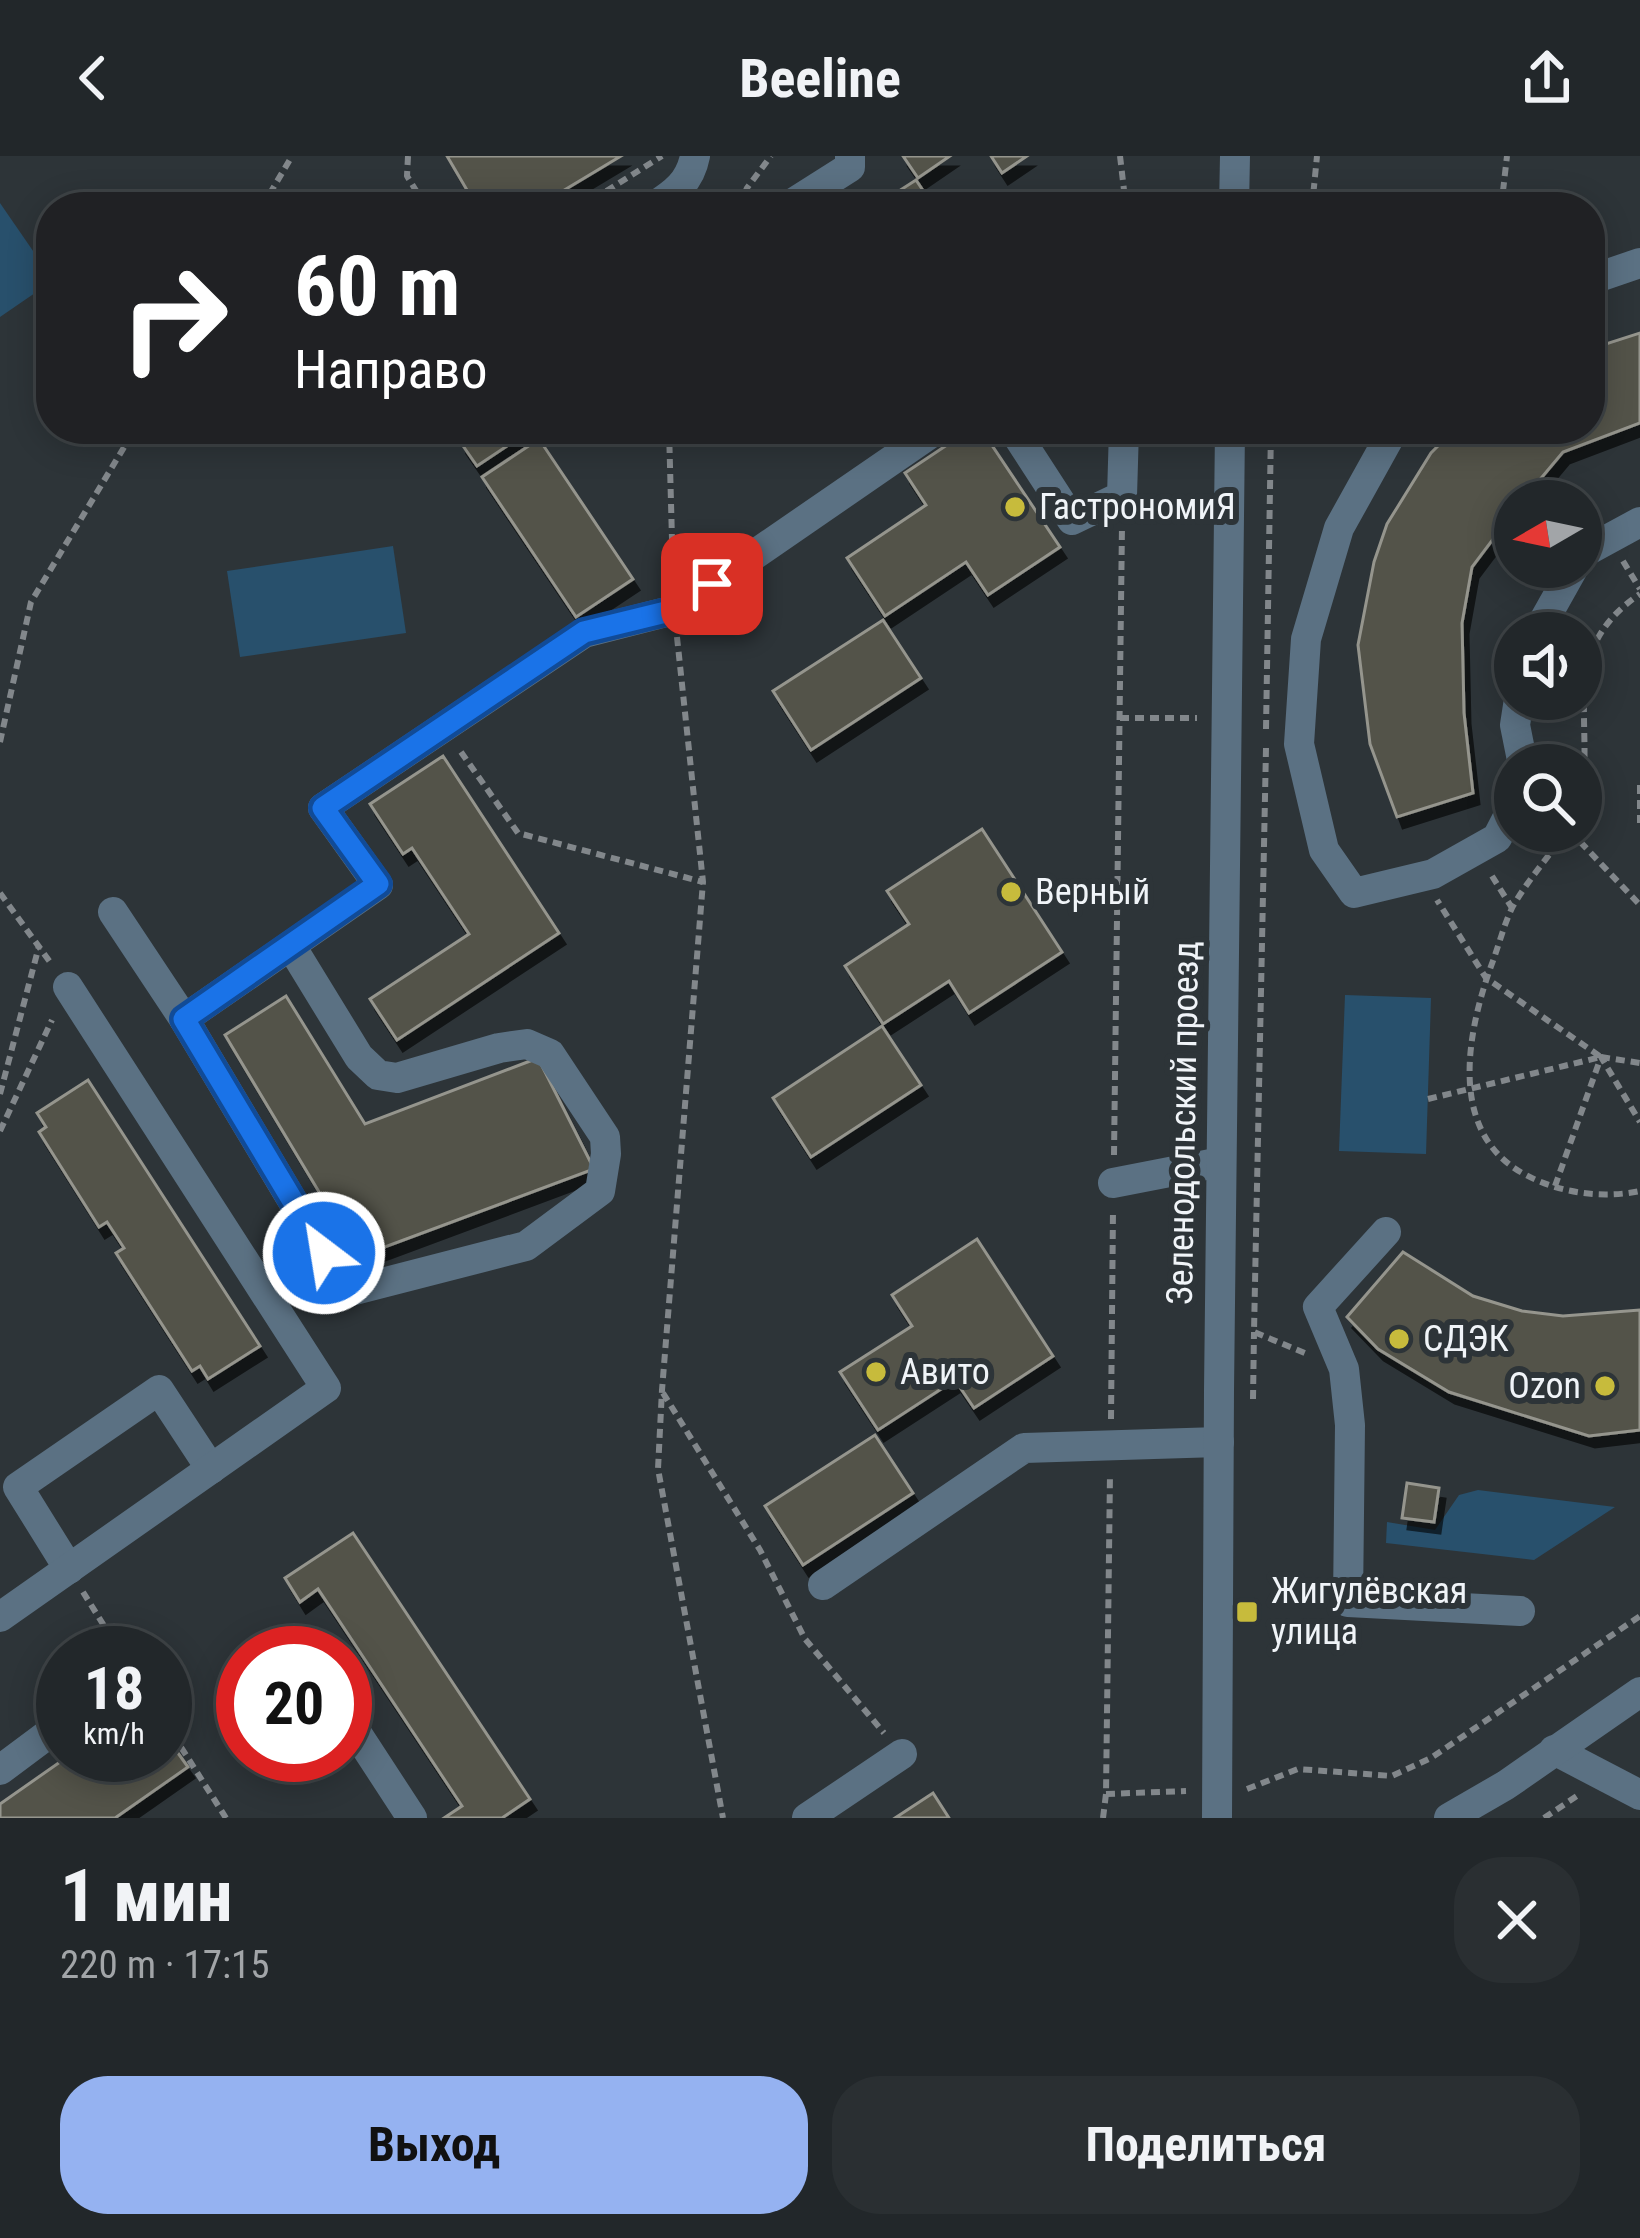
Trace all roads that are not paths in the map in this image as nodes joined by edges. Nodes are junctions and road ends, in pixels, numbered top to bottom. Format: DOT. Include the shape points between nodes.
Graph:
graph roads {
  1 [pos="695,156"];
  2 [pos="850,156"];
  3 [pos="1234,156"];
  4 [pos="678,192"];
  5 [pos="811,192"];
  6 [pos="1234,192"];
  7 [pos="1640,263"];
  8 [pos="1605,275"];
  9 [pos="916,444"];
  10 [pos="1023,444"];
  11 [pos="1124,444"];
  12 [pos="1230,444"];
  13 [pos="1386,444"];
  14 [pos="1640,522"];
  15 [pos="1602,543"];
  16 [pos="1494,839"];
  17 [pos="113,912"];
  18 [pos="291,946"];
  19 [pos="68,987"];
  20 [pos="184,1019"];
  21 [pos="1221,1162"];
  22 [pos="1113,1183"];
  23 [pos="1386,1232"];
  24 [pos="1219,1442"];
  25 [pos="211,1469"];
  26 [pos="69,1569"];
  27 [pos="823,1585"];
  28 [pos="1520,1611"];
  29 [pos="0,1617"];
  30 [pos="1640,1692"];
  31 [pos="36,1743"];
  32 [pos="1555,1750"];
  33 [pos="902,1754"];
  34 [pos="372,1757"];
  35 [pos="0,1770"];
  36 [pos="1640,1795"];
  37 [pos="412,1818"];
  38 [pos="807,1818"];
  39 [pos="1217,1818"];
  40 [pos="1451,1818"];
  1 -- 4 [label="street"];
  2 -- 5 [label="street" via="850,167"];
  3 -- 6 [label="street"];
  7 -- 8 [label="street"];
  9 -- 18 [label="street" via="674,610 584,632 323,808 378,884"];
  10 -- 11 [label="street" via="1072,520 1122,496"];
  12 -- 21 [label="street, Зеленодольский проезд"];
  13 -- 16 [label="street" via="1339,528 1306,638 1298,743 1324,850 1354,893 1433,874"];
  14 -- 15 [label="street"];
  17 -- 20 [label="street"];
  18 -- 20 [label="street"];
  18 -- 20 [label="street" via="377,1075 398,1078 527,1044 550,1054 605,1137 600,1191 526,1246 347,1292"];
  19 -- 25 [label="street" via="326,1388"];
  21 -- 22 [label="street"];
  21 -- 24 [label="street, Зеленодольский проезд"];
  23 -- 28 [label="street" via="1318,1306 1344,1369 1350,1425 1348,1602"];
  24 -- 27 [label="street" via="1024,1448"];
  24 -- 39 [label="street, Зеленодольский проезд"];
  25 -- 26 [label="street"];
  25 -- 26 [label="street" via="159,1390 18,1486"];
  26 -- 29 [label="street"];
  30 -- 32 [label="street"];
  31 -- 35 [label="street"];
  32 -- 36 [label="street"];
  32 -- 40 [label="street"];
  33 -- 38 [label="street"];
  34 -- 37 [label="street"];
}
